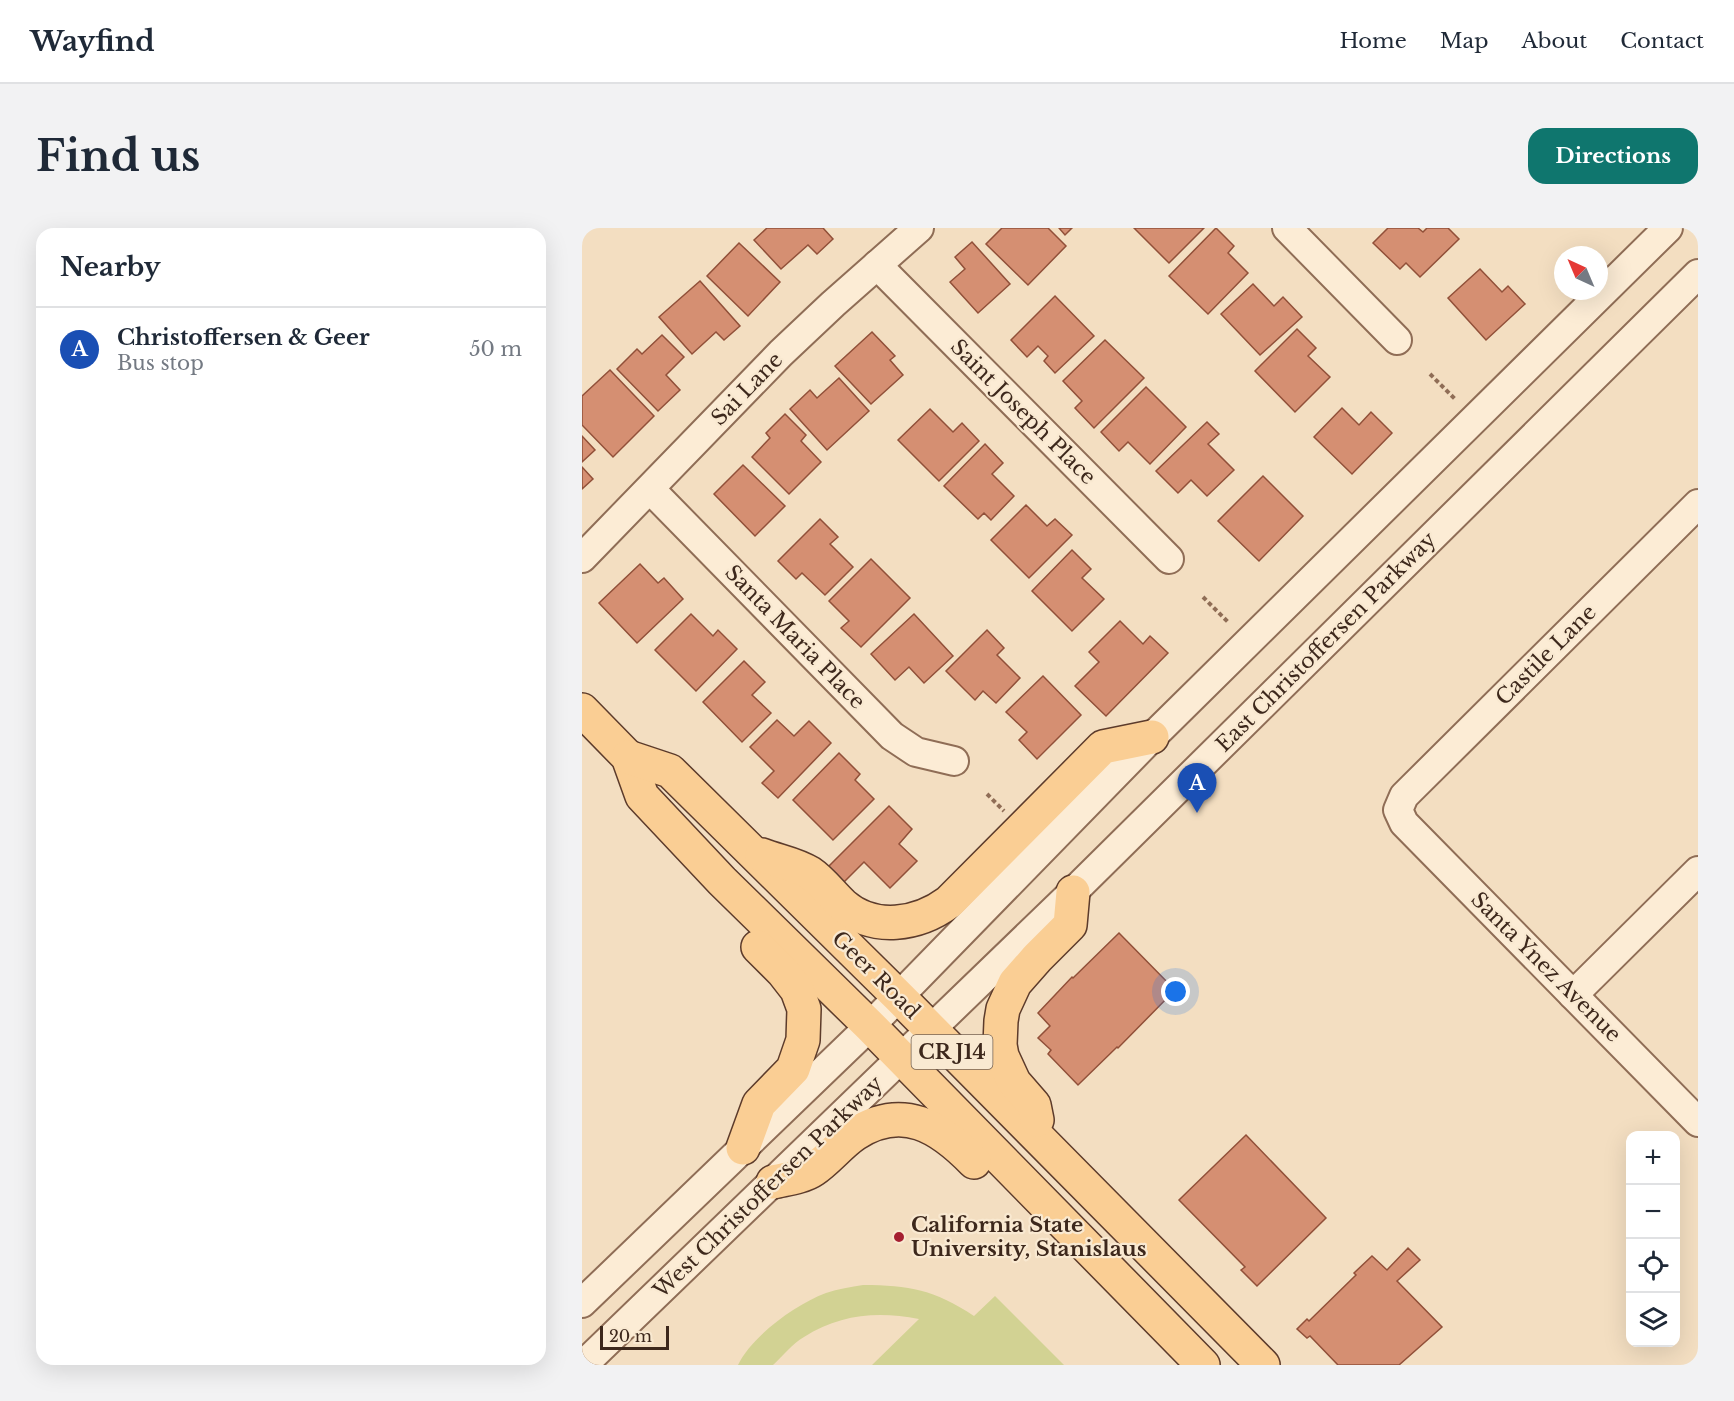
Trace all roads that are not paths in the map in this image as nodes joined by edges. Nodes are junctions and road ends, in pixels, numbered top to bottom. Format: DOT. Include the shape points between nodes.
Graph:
graph roads {
  1 [pos="919,228"];
  2 [pos="1287,228"];
  3 [pos="1668,228"];
  4 [pos="877,265"];
  5 [pos="1698,274"];
  6 [pos="1397,340"];
  7 [pos="650,489"];
  8 [pos="1698,504"];
  9 [pos="582,558"];
  10 [pos="1169,559"];
  11 [pos="582,710"];
  12 [pos="1152,737"];
  13 [pos="628,756"];
  14 [pos="954,761"];
  15 [pos="1398,810"];
  16 [pos="751,851"];
  17 [pos="1698,871"];
  18 [pos="722,881"];
  19 [pos="1073,892"];
  20 [pos="1573,995"];
  21 [pos="899,997"];
  22 [pos="870,1026"];
  23 [pos="930,1030"];
  24 [pos="901,1059"];
  25 [pos="1698,1122"];
  26 [pos="1041,1143"];
  27 [pos="743,1148"];
  28 [pos="1013,1173"];
  29 [pos="773,1182"];
  30 [pos="582,1303"];
  31 [pos="583,1365"];
  32 [pos="1203,1365"];
  33 [pos="1263,1365"];
  1 -- 4 [label="street, Sai Lane"];
  2 -- 6 [label="street"];
  3 -- 12 [label="street"];
  4 -- 7 [label="street, Sai Lane" via="781,353"];
  4 -- 10 [label="street, Saint Joseph Place"];
  5 -- 19 [label="street, East Christoffersen Parkway"];
  7 -- 9 [label="street, Sai Lane"];
  7 -- 14 [label="street, Santa Maria Place" via="892,736 916,752"];
  8 -- 15 [label="street, Castile Lane" via="1404,796"];
  11 -- 13 [label="main road, Geer Road / CR J14"];
  12 -- 16 [label="main road" via="1103,747 949,902 924,917 891,923 864,919 810,873"];
  12 -- 21 [label="street"];
  13 -- 16 [label="main road, Geer Road / CR J14" via="670,771"];
  13 -- 18 [label="main road, Geer Road / CR J14" via="642,796"];
  15 -- 20 [label="street, Santa Ynez Avenue" via="1404,824"];
  16 -- 21 [label="main road, Geer Road / CR J14"];
  17 -- 20 [label="street"];
  18 -- 22 [label="main road, Geer Road / CR J14"];
  18 -- 27 [label="main road" via="743,933 790,980 804,1009 803,1040 797,1060 759,1104"];
  19 -- 23 [label="street, East Christoffersen Parkway"];
  19 -- 26 [label="main road" via="1070,925 1015,983 1001,1021 1002,1056 1014,1082 1034,1105"];
  20 -- 25 [label="street, Santa Ynez Avenue"];
  21 -- 22 [label="street"];
  21 -- 23 [label="main road, Geer Road / CR J14"];
  22 -- 24 [label="main road, Geer Road / CR J14"];
  22 -- 27 [label="street"];
  23 -- 24 [label="street, East Christoffersen Parkway"];
  23 -- 26 [label="main road, Geer Road / CR J14"];
  24 -- 28 [label="main road, Geer Road / CR J14"];
  24 -- 29 [label="street, West Christoffersen Parkway"];
  26 -- 33 [label="main road, Geer Road / CR J14"];
  27 -- 30 [label="street"];
  28 -- 29 [label="main road" via="978,1166 936,1129 899,1120 857,1133 812,1172"];
  28 -- 32 [label="main road, Geer Road / CR J14"];
  29 -- 31 [label="street, West Christoffersen Parkway"];
}
